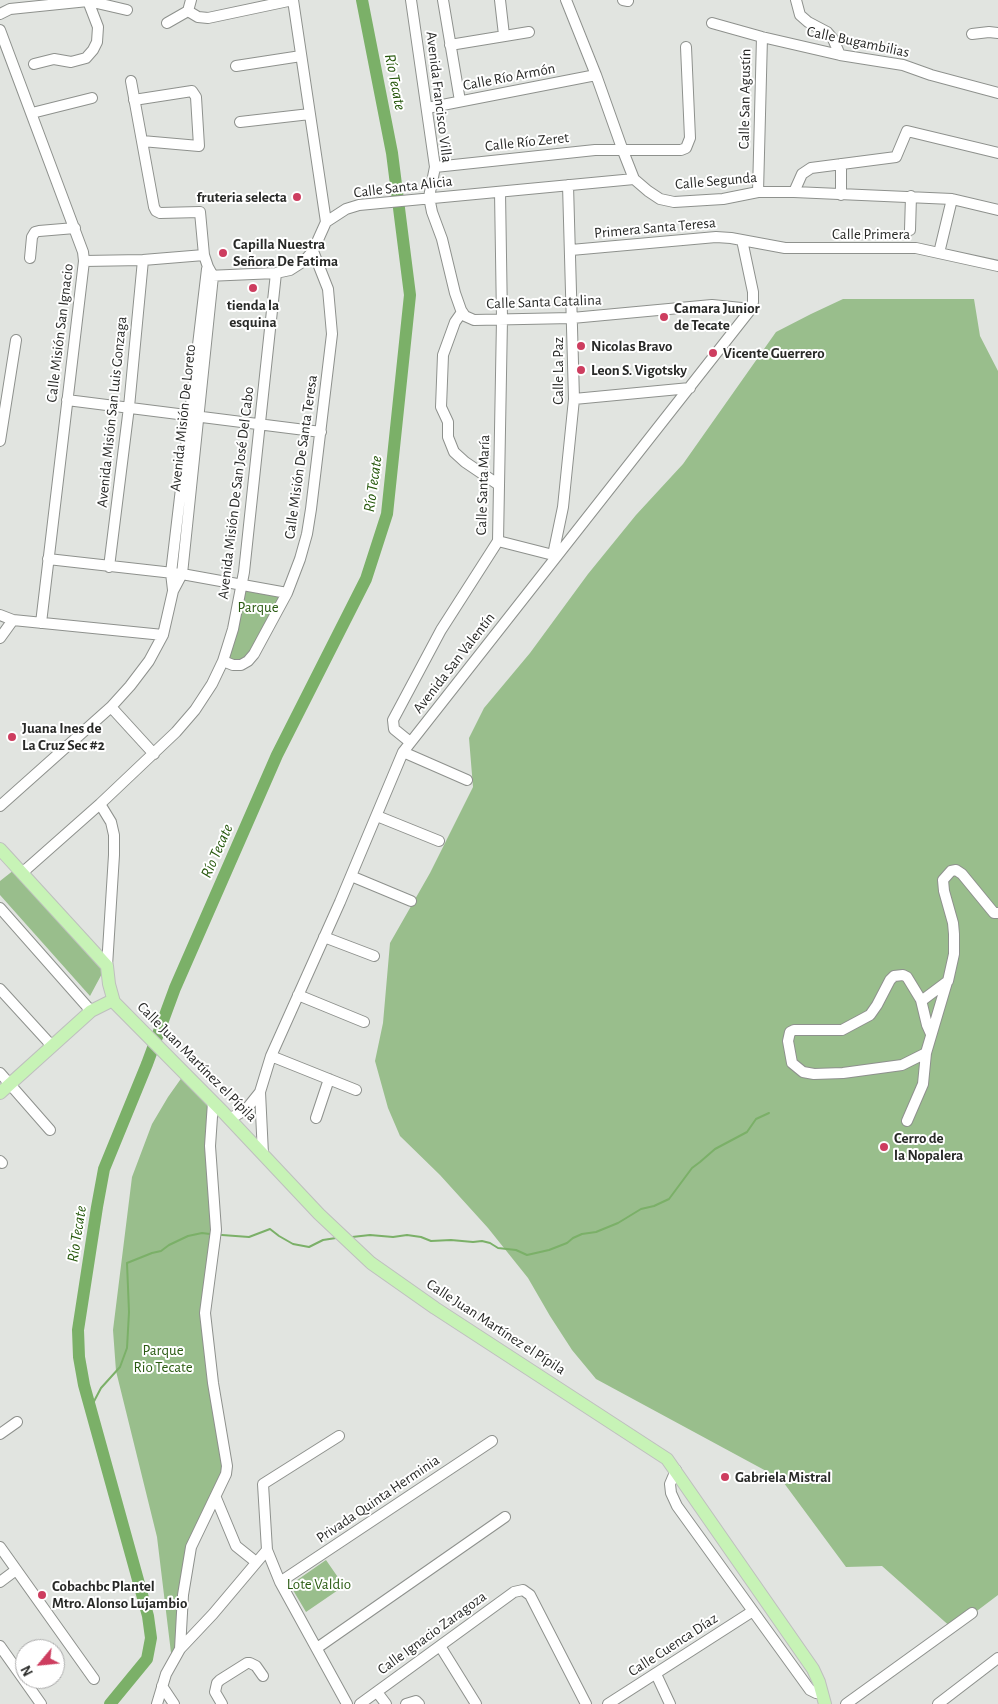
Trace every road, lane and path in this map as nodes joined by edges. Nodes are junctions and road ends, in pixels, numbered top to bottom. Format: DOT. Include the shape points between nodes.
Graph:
graph roads {
  1 [pos="192,0"];
  2 [pos="294,0"];
  3 [pos="411,0"];
  4 [pos="443,0"];
  5 [pos="500,0"];
  6 [pos="566,0"];
  7 [pos="796,0"];
  8 [pos="88,1"];
  9 [pos="127,10"];
  10 [pos="188,11"];
  11 [pos="0,14"];
  12 [pos="167,23"];
  13 [pos="712,23"];
  14 [pos="0,30"];
  15 [pos="529,32"];
  16 [pos="998,32"];
  17 [pos="972,34"];
  18 [pos="504,36"];
  19 [pos="762,37"];
  20 [pos="450,45"];
  21 [pos="686,48"];
  22 [pos="840,55"];
  23 [pos="301,56"];
  24 [pos="34,64"];
  25 [pos="236,66"];
  26 [pos="596,75"];
  27 [pos="130,81"];
  28 [pos="998,93"];
  29 [pos="92,98"];
  30 [pos="134,100"];
  31 [pos="460,101"];
  32 [pos="427,108"];
  33 [pos="32,113"];
  34 [pos="310,114"];
  35 [pos="240,122"];
  36 [pos="142,141"];
  37 [pos="623,151"];
  38 [pos="998,154"];
  39 [pos="841,164"];
  40 [pos="435,167"];
  41 [pos="634,179"];
  42 [pos="568,185"];
  43 [pos="500,192"];
  44 [pos="758,192"];
  45 [pos="794,192"];
  46 [pos="841,195"];
  47 [pos="911,196"];
  48 [pos="429,197"];
  49 [pos="952,199"];
  50 [pos="998,210"];
  51 [pos="326,222"];
  52 [pos="75,228"];
  53 [pos="910,230"];
  54 [pos="742,240"];
  55 [pos="571,250"];
  56 [pos="313,251"];
  57 [pos="939,252"];
  58 [pos="204,255"];
  59 [pos="30,258"];
  60 [pos="143,260"];
  61 [pos="84,261"];
  62 [pos="998,266"];
  63 [pos="209,273"];
  64 [pos="276,273"];
  65 [pos="751,309"];
  66 [pos="462,312"];
  67 [pos="572,318"];
  68 [pos="502,319"];
  69 [pos="16,340"];
  70 [pos="690,388"];
  71 [pos="574,399"];
  72 [pos="67,400"];
  73 [pos="129,407"];
  74 [pos="193,415"];
  75 [pos="259,425"];
  76 [pos="321,432"];
  77 [pos="0,441"];
  78 [pos="499,485"];
  79 [pos="498,541"];
  80 [pos="555,556"];
  81 [pos="48,559"];
  82 [pos="109,567"];
  83 [pos="176,574"];
  84 [pos="241,584"];
  85 [pos="287,593"];
  86 [pos="0,615"];
  87 [pos="13,620"];
  88 [pos="41,622"];
  89 [pos="163,635"];
  90 [pos="0,638"];
  91 [pos="223,661"];
  92 [pos="110,707"];
  93 [pos="410,742"];
  94 [pos="403,752"];
  95 [pos="154,754"];
  96 [pos="467,780"];
  97 [pos="100,804"];
  98 [pos="0,806"];
  99 [pos="377,816"];
  100 [pos="439,842"];
  101 [pos="0,849"];
  102 [pos="22,873"];
  103 [pos="351,876"];
  104 [pos="411,901"];
  105 [pos="0,908"];
  106 [pos="998,913"];
  107 [pos="324,937"];
  108 [pos="374,956"];
  109 [pos="107,966"];
  110 [pos="948,981"];
  111 [pos="0,988"];
  112 [pos="298,995"];
  113 [pos="113,1000"];
  114 [pos="921,1000"];
  115 [pos="91,1011"];
  116 [pos="364,1022"];
  117 [pos="931,1034"];
  118 [pos="52,1046"];
  119 [pos="926,1053"];
  120 [pos="271,1056"];
  121 [pos="0,1073"];
  122 [pos="328,1079"];
  123 [pos="5,1088"];
  124 [pos="356,1090"];
  125 [pos="260,1092"];
  126 [pos="213,1102"];
  127 [pos="316,1118"];
  128 [pos="229,1119"];
  129 [pos="907,1121"];
  130 [pos="50,1130"];
  131 [pos="263,1154"];
  132 [pos="17,1422"];
  133 [pos="0,1434"];
  134 [pos="339,1436"];
  135 [pos="492,1441"];
  136 [pos="676,1470"];
  137 [pos="216,1498"];
  138 [pos="505,1517"];
  139 [pos="0,1547"];
  140 [pos="267,1550"];
  141 [pos="256,1562"];
  142 [pos="16,1570"];
  143 [pos="0,1582"];
  144 [pos="280,1582"];
  145 [pos="753,1611"];
  146 [pos="972,1613"];
  147 [pos="0,1646"];
  148 [pos="440,1646"];
  149 [pos="317,1648"];
  150 [pos="180,1649"];
  151 [pos="998,1658"];
  152 [pos="656,1674"];
  153 [pos="263,1676"];
  154 [pos="94,1679"];
  155 [pos="162,1686"];
  156 [pos="378,1692"];
  157 [pos="824,1698"];
  158 [pos="41,1704"];
  159 [pos="157,1704"];
  160 [pos="174,1704"];
  161 [pos="222,1704"];
  162 [pos="347,1704"];
  163 [pos="360,1704"];
  164 [pos="386,1704"];
  165 [pos="406,1704"];
  166 [pos="419,1704"];
  167 [pos="476,1704"];
  168 [pos="586,1704"];
  169 [pos="608,1704"];
  170 [pos="670,1704"];
  171 [pos="846,1704"];
  172 [pos="938,1704"];
  1 -- 10 [label="street"];
  2 -- 10 [label="street" via="208,18"];
  2 -- 23 [label="street"];
  3 -- 32 [label="street, Avenida Francisco Villa"];
  4 -- 20 [label="street"];
  5 -- 18 [label="street"];
  6 -- 26 [label="street, Calle Segunda"];
  7 -- 22 [label="street" via="800,15 827,32"];
  8 -- 9 [label="street"];
  8 -- 11 [label="street" via="10,9"];
  8 -- 24 [label="street" via="98,27 93,50 86,58 72,62 54,59"];
  10 -- 12 [label="street"];
  13 -- 19 [label="street, Calle Bugambilias"];
  14 -- 33 [label="street, Calle Misión San Ignacio"];
  15 -- 18 [label="street"];
  16 -- 17 [label="street"];
  18 -- 20 [label="street"];
  19 -- 22 [label="street, Calle Bugambilias"];
  19 -- 44 [label="street, Calle San Agustín"];
  20 -- 31 [label="street"];
  21 -- 37 [label="street, Calle Río Zeret" via="690,138 686,148 677,152"];
  22 -- 28 [label="street, Calle Bugambilias" via="903,65"];
  23 -- 25 [label="street"];
  23 -- 34 [label="street"];
  26 -- 31 [label="street, Calle Río Armón"];
  26 -- 37 [label="street, Calle Segunda"];
  27 -- 30 [label="street"];
  29 -- 33 [label="street"];
  30 -- 36 [label="street"];
  30 -- 36 [label="street" via="192,91 196,97 200,144"];
  31 -- 32 [label="street, Calle Río Armón"];
  32 -- 40 [label="street, Avenida Francisco Villa"];
  33 -- 52 [label="street, Calle Misión San Ignacio"];
  34 -- 35 [label="street"];
  34 -- 51 [label="street"];
  36 -- 58 [label="street, Avenida Misión De Loreto" via="156,211 200,212"];
  37 -- 40 [label="street, Calle Río Zeret" via="595,150"];
  37 -- 41 [label="street, Calle Segunda"];
  38 -- 39 [label="street" via="907,131 896,157"];
  39 -- 45 [label="street" via="805,170"];
  39 -- 46 [label="street"];
  40 -- 48 [label="street, Avenida Francisco Villa"];
  41 -- 42 [label="street, Calle Santa Alicia"];
  41 -- 44 [label="street, Calle Segunda" via="660,199 674,202"];
  42 -- 43 [label="street, Calle Santa Alicia"];
  42 -- 55 [label="street, Calle La Paz"];
  43 -- 48 [label="street, Calle Santa Alicia"];
  43 -- 68 [label="street, Calle Santa María"];
  44 -- 45 [label="street, Calle Segunda"];
  45 -- 46 [label="street, Calle Segunda"];
  46 -- 47 [label="street, Calle Segunda"];
  47 -- 49 [label="street, Calle Segunda"];
  47 -- 53 [label="street"];
  48 -- 51 [label="street, Calle Santa Alicia" via="359,205"];
  48 -- 66 [label="street"];
  49 -- 50 [label="street, Calle Segunda"];
  49 -- 57 [label="street"];
  51 -- 56 [label="street"];
  52 -- 59 [label="street" via="39,230 32,237"];
  52 -- 61 [label="street, Calle Misión San Ignacio"];
  54 -- 55 [label="street, Primera Santa Teresa" via="716,237"];
  54 -- 57 [label="street, Calle Primera" via="785,248 916,248"];
  54 -- 65 [label="street" via="753,292"];
  55 -- 67 [label="street, Calle La Paz"];
  56 -- 64 [label="street" via="298,266"];
  56 -- 76 [label="street, Calle Misión De Santa Teresa" via="328,289 332,317"];
  57 -- 62 [label="street, Calle Primera"];
  58 -- 60 [label="street"];
  58 -- 63 [label="street, Avenida Misión De Loreto"];
  60 -- 61 [label="street"];
  60 -- 73 [label="street, Avenida Misión San Luis Gonzaga"];
  61 -- 72 [label="street, Calle Misión San Ignacio"];
  63 -- 64 [label="street"];
  63 -- 74 [label="street, Avenida Misión De Loreto"];
  64 -- 75 [label="street, Avenida Misión De San José Del Cabo"];
  65 -- 67 [label="street, Calle Santa Catalina" via="712,305"];
  65 -- 70 [label="street, Avenida San Valentín"];
  66 -- 68 [label="street, Calle Santa Catalina" via="470,320"];
  66 -- 78 [label="street" via="443,355 441,407 448,422 448,437 454,452"];
  67 -- 68 [label="street, Calle Santa Catalina"];
  67 -- 71 [label="street, Calle La Paz"];
  68 -- 78 [label="street, Calle Santa María"];
  69 -- 77 [label="street"];
  70 -- 71 [label="street"];
  70 -- 80 [label="street, Avenida San Valentín"];
  71 -- 80 [label="street, Calle La Paz"];
  72 -- 73 [label="street"];
  72 -- 81 [label="street, Calle Misión San Ignacio"];
  73 -- 74 [label="street"];
  73 -- 82 [label="street, Avenida Misión San Luis Gonzaga"];
  74 -- 75 [label="street"];
  74 -- 83 [label="street, Avenida Misión De Loreto"];
  75 -- 76 [label="street"];
  75 -- 84 [label="street, Avenida Misión De San José Del Cabo"];
  76 -- 85 [label="street, Calle Misión De Santa Teresa" via="307,534"];
  78 -- 79 [label="street, Calle Santa María"];
  79 -- 80 [label="street"];
  79 -- 93 [label="street, Calle Santa María" via="441,630 393,720 394,729"];
  80 -- 93 [label="street, Avenida San Valentín"];
  81 -- 82 [label="street"];
  81 -- 88 [label="street, Calle Misión San Ignacio"];
  82 -- 83 [label="street"];
  83 -- 84 [label="street"];
  83 -- 89 [label="street"];
  84 -- 85 [label="street"];
  84 -- 91 [label="street, Avenida Misión De San José Del Cabo"];
  85 -- 91 [label="street, Calle Misión De Santa Teresa" via="248,661 241,665"];
  86 -- 87 [label="street"];
  87 -- 88 [label="street"];
  87 -- 90 [label="street"];
  88 -- 89 [label="street"];
  89 -- 92 [label="street" via="150,661"];
  91 -- 95 [label="street, Avenida Misión De San José Del Cabo" via="195,710"];
  92 -- 95 [label="street"];
  92 -- 98 [label="street"];
  93 -- 94 [label="street, Avenida San Valentín"];
  94 -- 96 [label="street"];
  94 -- 99 [label="street, Avenida San Valentín"];
  95 -- 97 [label="street, Avenida Misión De San José Del Cabo"];
  97 -- 102 [label="street, Avenida Misión De San José Del Cabo"];
  97 -- 109 [label="street" via="111,822 114,836"];
  99 -- 100 [label="street"];
  99 -- 103 [label="street, Avenida San Valentín"];
  101 -- 102 [label="main road"];
  102 -- 109 [label="main road"];
  103 -- 104 [label="street"];
  103 -- 107 [label="street, Avenida San Valentín"];
  105 -- 115 [label="street"];
  106 -- 110 [label="street" via="994,914 956,870 943,880 954,934 954,954"];
  107 -- 108 [label="street"];
  107 -- 112 [label="street, Avenida San Valentín"];
  109 -- 113 [label="main road"];
  110 -- 114 [label="street"];
  110 -- 117 [label="street"];
  111 -- 118 [label="street"];
  112 -- 116 [label="street"];
  112 -- 120 [label="street, Avenida San Valentín"];
  113 -- 115 [label="main road"];
  113 -- 126 [label="main road, Calle Juan Martínez el Pípila"];
  114 -- 117 [label="street"];
  114 -- 119 [label="street" via="907,978 894,976 870,1015 842,1030 792,1030 788,1041 792,1063 803,1072 814,1074 902,1065"];
  115 -- 118 [label="main road"];
  117 -- 119 [label="street"];
  118 -- 123 [label="main road"];
  119 -- 129 [label="street" via="923,1084"];
  120 -- 122 [label="street"];
  120 -- 125 [label="street, Avenida San Valentín"];
  121 -- 123 [label="street"];
  122 -- 124 [label="street"];
  122 -- 127 [label="street"];
  123 -- 130 [label="street"];
  125 -- 128 [label="street" via="248,1107"];
  125 -- 131 [label="street, Avenida San Valentín"];
  126 -- 128 [label="main road, Calle Juan Martínez el Pípila"];
  126 -- 137 [label="street" via="210,1146 216,1230 205,1320 227,1466"];
  128 -- 131 [label="main road, Calle Juan Martínez el Pípila"];
  131 -- 136 [label="main road, Calle Juan Martínez el Pípila" via="371,1263 653,1449"];
  132 -- 133 [label="street"];
  134 -- 140 [label="street" via="263,1484"];
  135 -- 144 [label="street, Privada Quinta Herminia"];
  136 -- 145 [label="street" via="670,1484 677,1506"];
  136 -- 157 [label="main road, Calle Juan Martínez el Pípila" via="807,1661"];
  137 -- 141 [label="street" via="236,1546"];
  137 -- 150 [label="street" via="191,1547 183,1595"];
  138 -- 149 [label="street"];
  139 -- 142 [label="street"];
  140 -- 141 [label="street"];
  140 -- 144 [label="street"];
  141 -- 150 [label="street"];
  142 -- 143 [label="street"];
  142 -- 154 [label="street"];
  144 -- 149 [label="street"];
  145 -- 152 [label="street, Calle Cuenca Díaz"];
  145 -- 157 [label="street" via="810,1690"];
  146 -- 171 [label="street"];
  147 -- 158 [label="street"];
  148 -- 156 [label="street, Calle Ignacio Zaragoza"];
  148 -- 167 [label="street"];
  148 -- 168 [label="street, Calle Ignacio Zaragoza" via="514,1592 523,1590 530,1595"];
  149 -- 162 [label="street"];
  150 -- 155 [label="street"];
  151 -- 172 [label="street"];
  152 -- 169 [label="street, Calle Cuenca Díaz"];
  152 -- 170 [label="street"];
  153 -- 161 [label="street" via="250,1663 220,1680 216,1692"];
  155 -- 159 [label="street"];
  155 -- 160 [label="street"];
  156 -- 163 [label="street, Calle Ignacio Zaragoza"];
  156 -- 164 [label="street"];
  165 -- 166 [label="street" via="416,1701"];
}
